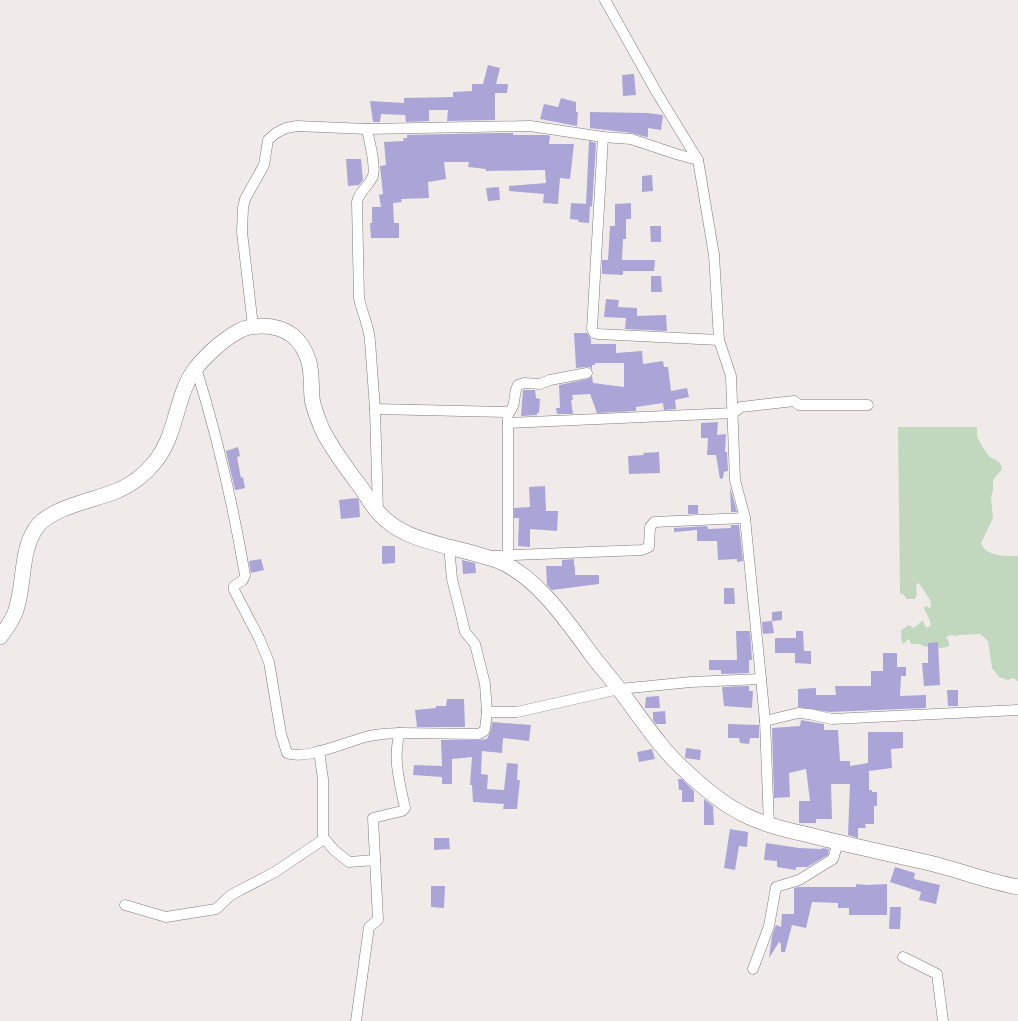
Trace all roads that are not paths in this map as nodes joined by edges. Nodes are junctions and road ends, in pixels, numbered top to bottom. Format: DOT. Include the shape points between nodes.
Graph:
graph roads {
  1 [pos="605,0"];
  2 [pos="368,129"];
  3 [pos="603,137"];
  4 [pos="698,160"];
  5 [pos="254,326"];
  6 [pos="719,340"];
  7 [pos="196,368"];
  8 [pos="587,374"];
  9 [pos="868,405"];
  10 [pos="375,409"];
  11 [pos="733,413"];
  12 [pos="508,419"];
  13 [pos="378,512"];
  14 [pos="745,518"];
  15 [pos="449,546"];
  16 [pos="508,555"];
  17 [pos="483,556"];
  18 [pos="0,637"];
  19 [pos="761,679"];
  20 [pos="619,689"];
  21 [pos="1018,710"];
  22 [pos="487,712"];
  23 [pos="765,721"];
  24 [pos="400,733"];
  25 [pos="319,751"];
  26 [pos="769,825"];
  27 [pos="322,837"];
  28 [pos="838,843"];
  29 [pos="375,860"];
  30 [pos="1018,886"];
  31 [pos="125,904"];
  32 [pos="903,957"];
  33 [pos="753,969"];
  34 [pos="356,1021"];
  35 [pos="943,1021"];
  1 -- 4 [label="street"];
  2 -- 3 [label="street" via="530,126"];
  2 -- 5 [label="street" via="297,126 286,128 268,140 264,165 245,199 243,208 242,232"];
  2 -- 10 [label="street" via="373,171 357,202 360,298 370,333"];
  3 -- 4 [label="street" via="631,138"];
  3 -- 6 [label="street" via="592,329 594,333"];
  4 -- 6 [label="street" via="714,255"];
  5 -- 7 [label="street" via="240,330 228,338"];
  5 -- 13 [label="street" via="277,327 286,331 302,345 310,364 312,400 322,429"];
  6 -- 11 [label="street" via="731,376"];
  7 -- 18 [label="street" via="187,384 166,444 152,465 121,489 47,517 36,528 29,540 17,609"];
  7 -- 25 [label="street" via="208,407 245,575 243,580 234,586 234,590 269,662 281,734 287,753 293,756"];
  8 -- 12 [label="street" via="540,384 518,385 514,408"];
  9 -- 11 [label="street" via="798,405 794,401 741,407"];
  10 -- 12 [label="street" via="501,411 505,412"];
  10 -- 13 [label="street"];
  11 -- 12 [label="street"];
  11 -- 14 [label="street" via="735,480"];
  12 -- 16 [label="street"];
  13 -- 15 [label="street" via="406,534"];
  14 -- 16 [label="street" via="654,522 650,527 649,547 642,550"];
  14 -- 19 [label="street"];
  15 -- 17 [label="street"];
  15 -- 22 [label="street" via="452,579 466,632 474,644 485,684"];
  16 -- 17 [label="street"];
  17 -- 20 [label="street" via="512,567 538,589 571,626"];
  19 -- 20 [label="street"];
  19 -- 23 [label="street"];
  20 -- 22 [label="street" via="517,712"];
  20 -- 26 [label="street" via="647,727 688,774 723,802"];
  21 -- 23 [label="street" via="832,719 798,713"];
  22 -- 24 [label="street" via="484,731 479,734"];
  23 -- 26 [label="street"];
  24 -- 25 [label="street" via="368,736"];
  24 -- 29 [label="street" via="397,771 404,808 402,812 373,818"];
  25 -- 27 [label="street" via="324,779"];
  26 -- 28 [label="street"];
  27 -- 29 [label="street" via="349,862"];
  27 -- 31 [label="street" via="321,841 275,872 228,898 216,909 160,916"];
  28 -- 30 [label="street" via="938,864 992,881"];
  28 -- 33 [label="street" via="833,859 799,880 776,887 769,926"];
  29 -- 34 [label="street" via="378,920 370,927"];
  32 -- 35 [label="street" via="937,974"];
}
